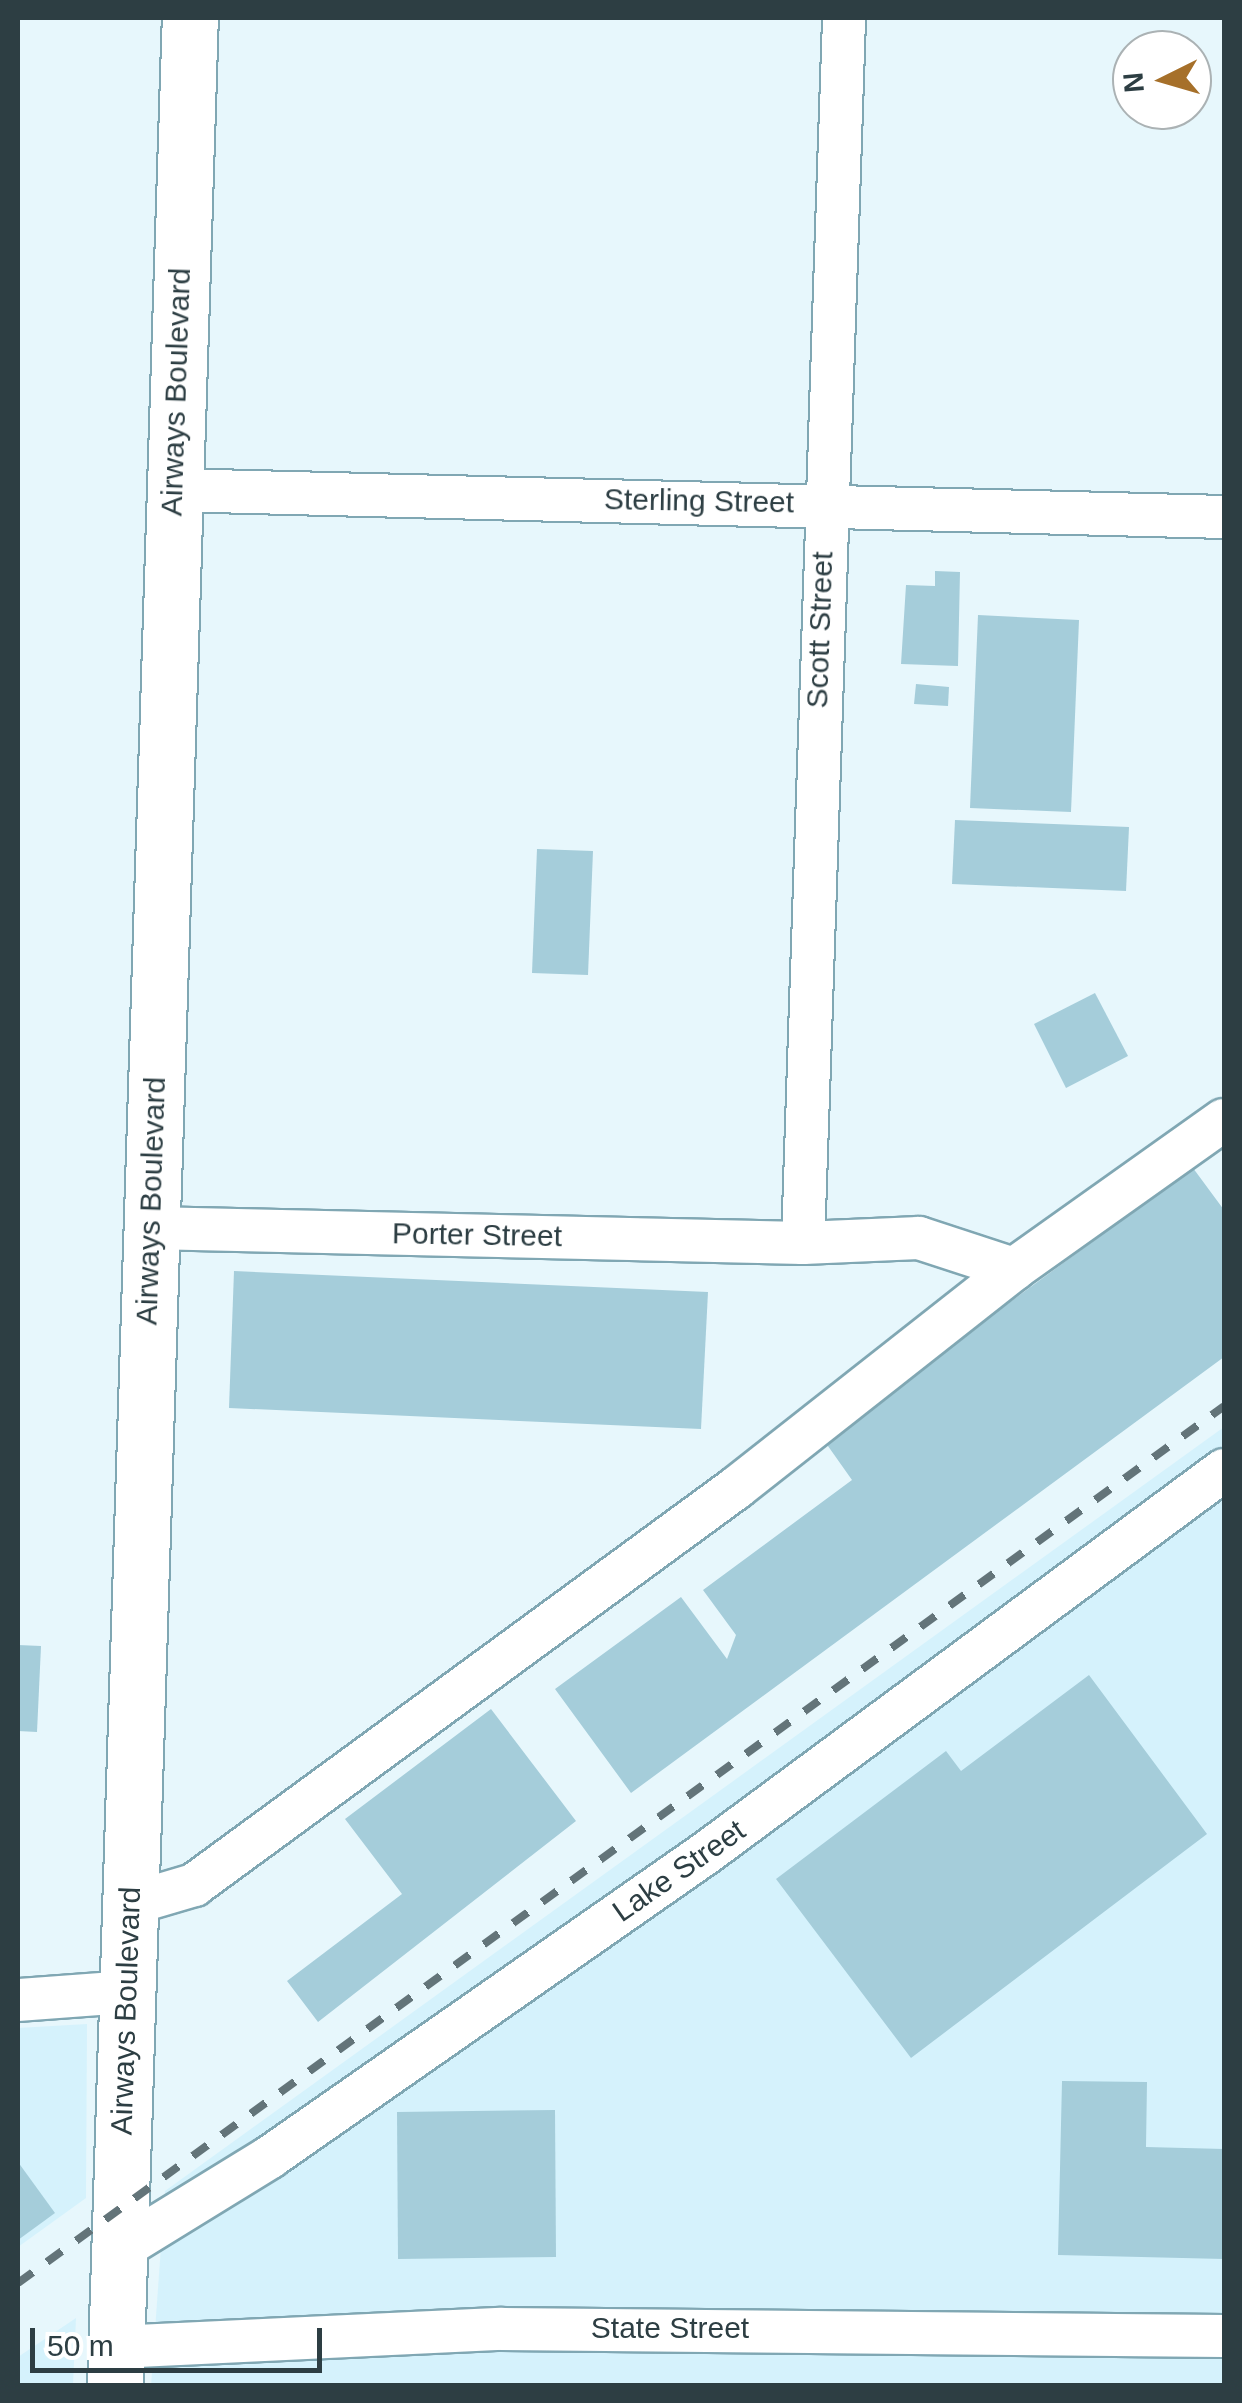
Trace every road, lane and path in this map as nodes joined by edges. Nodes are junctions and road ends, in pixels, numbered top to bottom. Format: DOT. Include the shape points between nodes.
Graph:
graph roads {
  1 [pos="190,18"];
  2 [pos="844,18"];
  3 [pos="172,490"];
  4 [pos="823,503"];
  5 [pos="1224,517"];
  6 [pos="1224,1120"];
  7 [pos="150,1228"];
  8 [pos="804,1243"];
  9 [pos="1014,1270"];
  10 [pos="1224,1470"];
  11 [pos="130,1904"];
  12 [pos="128,1992"];
  13 [pos="18,2000"];
  14 [pos="119,2250"];
  15 [pos="1224,2336"];
  16 [pos="116,2366"];
  1 -- 3 [label="main road, Airways Boulevard"];
  2 -- 4 [label="street, Scott Street"];
  3 -- 4 [label="street, Sterling Street"];
  3 -- 7 [label="main road, Airways Boulevard"];
  4 -- 5 [label="street, Sterling Street"];
  4 -- 8 [label="street, Scott Street"];
  6 -- 9 [label="street"];
  7 -- 8 [label="street, Porter Street"];
  7 -- 11 [label="main road, Airways Boulevard"];
  8 -- 9 [label="street, Porter Street" via="919,1238"];
  9 -- 11 [label="street" via="736,1488 194,1885"];
  10 -- 14 [label="street, Lake Street" via="706,1853 270,2157"];
  11 -- 12 [label="main road, Airways Boulevard"];
  12 -- 13 [label="street"];
  12 -- 14 [label="main road, Airways Boulevard"];
  14 -- 16 [label="main road, Airways Boulevard"];
  15 -- 16 [label="street, State Street" via="522,2329"];
}
